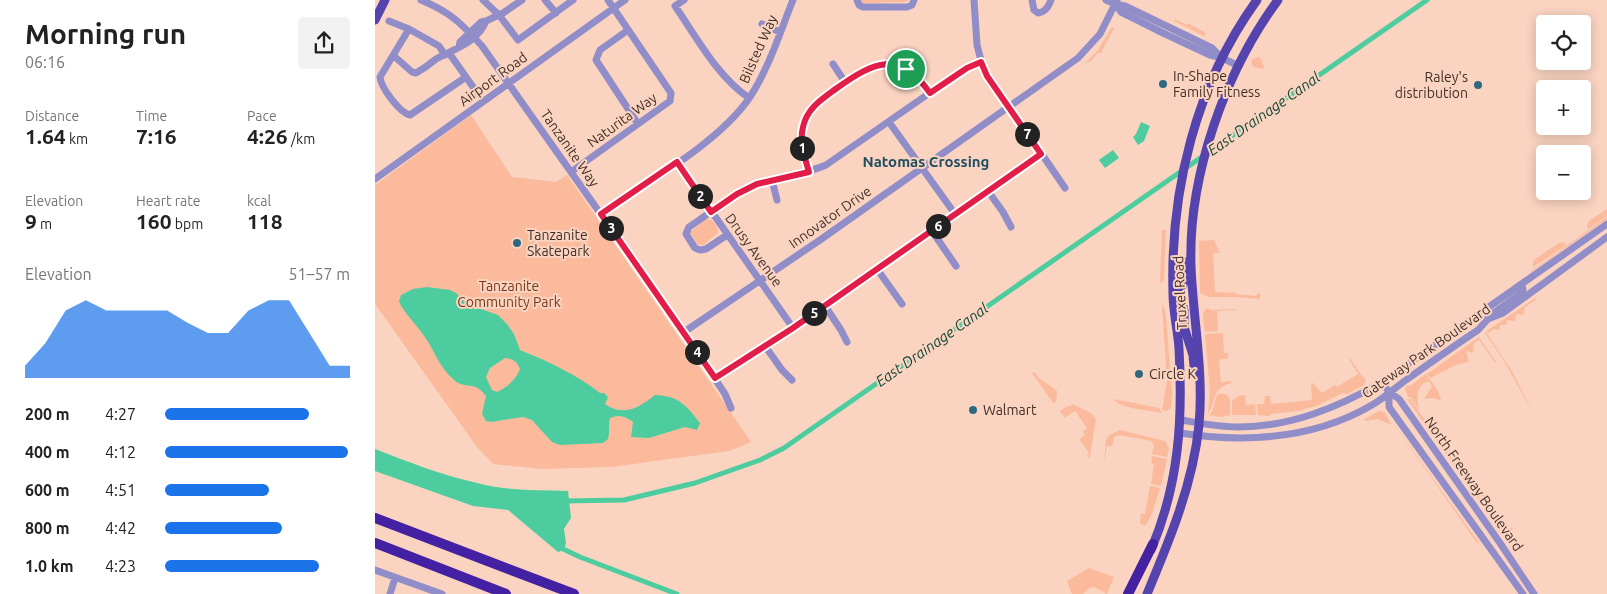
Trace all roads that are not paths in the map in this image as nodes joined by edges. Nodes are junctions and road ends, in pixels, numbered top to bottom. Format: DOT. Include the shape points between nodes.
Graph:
graph roads {
  1 [pos="385,0"];
  2 [pos="421,0"];
  3 [pos="483,0"];
  4 [pos="522,0"];
  5 [pos="545,0"];
  6 [pos="573,0"];
  7 [pos="608,0"];
  8 [pos="625,0"];
  9 [pos="684,0"];
  10 [pos="793,0"];
  11 [pos="857,0"];
  12 [pos="914,0"];
  13 [pos="974,0"];
  14 [pos="1032,0"];
  15 [pos="1051,0"];
  16 [pos="1106,0"];
  17 [pos="1257,0"];
  18 [pos="1278,0"];
  19 [pos="1116,2"];
  20 [pos="613,8"];
  21 [pos="556,13"];
  22 [pos="499,15"];
  23 [pos="375,20"];
  24 [pos="389,21"];
  25 [pos="763,24"];
  26 [pos="409,29"];
  27 [pos="628,30"];
  28 [pos="780,32"];
  29 [pos="472,35"];
  30 [pos="447,54"];
  31 [pos="394,56"];
  32 [pos="1222,58"];
  33 [pos="981,62"];
  34 [pos="833,64"];
  35 [pos="1239,66"];
  36 [pos="466,77"];
  37 [pos="845,82"];
  38 [pos="509,83"];
  39 [pos="930,93"];
  40 [pos="478,94"];
  41 [pos="749,98"];
  42 [pos="1009,107"];
  43 [pos="889,122"];
  44 [pos="637,124"];
  45 [pos="1041,154"];
  46 [pos="677,162"];
  47 [pos="922,168"];
  48 [pos="571,172"];
  49 [pos="809,172"];
  50 [pos="375,179"];
  51 [pos="772,180"];
  52 [pos="1065,188"];
  53 [pos="989,191"];
  54 [pos="777,200"];
  55 [pos="1195,207"];
  56 [pos="711,212"];
  57 [pos="601,214"];
  58 [pos="955,214"];
  59 [pos="1607,224"];
  60 [pos="1011,227"];
  61 [pos="932,231"];
  62 [pos="727,235"];
  63 [pos="1607,237"];
  64 [pos="957,266"];
  65 [pos="877,269"];
  66 [pos="761,281"];
  67 [pos="1521,284"];
  68 [pos="1173,294"];
  69 [pos="902,304"];
  70 [pos="825,306"];
  71 [pos="1488,319"];
  72 [pos="793,328"];
  73 [pos="683,332"];
  74 [pos="847,342"];
  75 [pos="765,346"];
  76 [pos="715,378"];
  77 [pos="792,380"];
  78 [pos="1382,382"];
  79 [pos="1389,392"];
  80 [pos="731,408"];
  81 [pos="1200,408"];
  82 [pos="1181,420"];
  83 [pos="1199,423"];
  84 [pos="1180,433"];
  85 [pos="1198,436"];
  86 [pos="375,518"];
  87 [pos="375,543"];
  88 [pos="1153,544"];
  89 [pos="375,549"];
  90 [pos="375,570"];
  91 [pos="395,578"];
  92 [pos="390,594"];
  93 [pos="442,594"];
  94 [pos="505,594"];
  95 [pos="574,594"];
  96 [pos="1128,594"];
  97 [pos="1133,594"];
  98 [pos="1147,594"];
  99 [pos="1523,594"];
  100 [pos="1534,594"];
  1 -- 23 [label="main road"];
  2 -- 29 [label="street, Tanzanite Way" via="458,20"];
  3 -- 22 [label="street"];
  4 -- 22 [label="street"];
  5 -- 21 [label="street"];
  6 -- 21 [label="street"];
  7 -- 20 [label="street, Naturita Way"];
  8 -- 20 [label="street, Airport Road"];
  9 -- 41 [label="street" via="675,6 725,77"];
  10 -- 28 [label="street, Bilsted Way"];
  11 -- 12 [label="street" via="861,6 907,7"];
  13 -- 33 [label="street"];
  14 -- 15 [label="street" via="1038,13 1048,7"];
  16 -- 19 [label="street"];
  17 -- 32 [label="main road, Truxel Road"];
  18 -- 35 [label="main road, Truxel Road"];
  19 -- 32 [label="street" via="1213,48"];
  19 -- 42 [label="street, Innovator Drive" via="1100,34 1083,54"];
  20 -- 27 [label="street, Naturita Way"];
  20 -- 38 [label="street, Airport Road"];
  21 -- 22 [label="street" via="518,40"];
  22 -- 29 [label="street"];
  24 -- 26 [label="street"];
  25 -- 28 [label="street"];
  26 -- 30 [label="street"];
  26 -- 31 [label="street"];
  27 -- 44 [label="street" via="600,50 596,60"];
  27 -- 44 [label="street, Naturita Way" via="671,93 670,101"];
  28 -- 41 [label="street, Bilsted Way"];
  29 -- 30 [label="street" via="464,46"];
  29 -- 38 [label="street, Tanzanite Way"];
  30 -- 31 [label="street" via="416,73"];
  30 -- 36 [label="street"];
  31 -- 36 [label="street" via="380,77 381,84 404,114 410,115"];
  32 -- 35 [label="street"];
  32 -- 68 [label="main road, Truxel Road" via="1187,151 1177,210"];
  33 -- 39 [label="street"];
  33 -- 42 [label="street"];
  34 -- 37 [label="street"];
  35 -- 55 [label="main road, Truxel Road" via="1211,135"];
  36 -- 40 [label="street"];
  37 -- 39 [label="street" via="867,68 889,64 912,72"];
  37 -- 49 [label="street" via="819,101 805,119 801,140"];
  38 -- 48 [label="street, Tanzanite Way"];
  38 -- 50 [label="street, Airport Road"];
  39 -- 43 [label="street"];
  41 -- 46 [label="street, Bilsted Way" via="721,129"];
  42 -- 45 [label="street"];
  42 -- 47 [label="street, Innovator Drive"];
  43 -- 47 [label="street"];
  43 -- 49 [label="street" via="834,160"];
  44 -- 48 [label="street, Naturita Way"];
  45 -- 52 [label="street"];
  45 -- 53 [label="street"];
  46 -- 56 [label="street, Drusy Avenue"];
  46 -- 57 [label="street, Bilsted Way"];
  47 -- 58 [label="street"];
  47 -- 66 [label="street, Innovator Drive"];
  48 -- 57 [label="street, Tanzanite Way"];
  49 -- 51 [label="street"];
  51 -- 54 [label="street"];
  51 -- 56 [label="street" via="747,188"];
  53 -- 58 [label="street"];
  53 -- 60 [label="street"];
  55 -- 68 [label="main road" via="1188,232 1185,278 1180,289"];
  55 -- 81 [label="main road, Truxel Road" via="1191,263"];
  56 -- 62 [label="street, Drusy Avenue"];
  56 -- 62 [label="street" via="689,227 687,237 699,250"];
  57 -- 73 [label="street, Tanzanite Way"];
  58 -- 61 [label="street"];
  59 -- 67 [label="street, Gateway Park Boulevard"];
  61 -- 64 [label="street"];
  61 -- 65 [label="street"];
  62 -- 66 [label="street, Drusy Avenue"];
  63 -- 71 [label="street, Gateway Park Boulevard" via="1503,313"];
  65 -- 69 [label="street"];
  65 -- 70 [label="street"];
  66 -- 72 [label="street, Drusy Avenue"];
  66 -- 73 [label="street, Innovator Drive"];
  67 -- 71 [label="street" via="1523,290"];
  67 -- 78 [label="street, Gateway Park Boulevard"];
  68 -- 81 [label="main road" via="1184,310 1184,327 1193,355"];
  68 -- 82 [label="main road, Truxel Road" via="1179,348"];
  70 -- 72 [label="street"];
  70 -- 74 [label="street"];
  71 -- 79 [label="street, Gateway Park Boulevard" via="1478,330"];
  72 -- 75 [label="street"];
  73 -- 76 [label="street, Tanzanite Way"];
  75 -- 76 [label="street"];
  75 -- 77 [label="street"];
  76 -- 80 [label="street, Tanzanite Way"];
  78 -- 79 [label="street, North Freeway Boulevard"];
  78 -- 83 [label="street, Gateway Park Boulevard" via="1346,402 1292,421 1237,427"];
  79 -- 85 [label="street, Gateway Park Boulevard" via="1351,415 1301,432 1259,438"];
  79 -- 99 [label="street, North Freeway Boulevard" via="1389,407"];
  79 -- 100 [label="street, North Freeway Boulevard" via="1399,399"];
  81 -- 83 [label="main road, Truxel Road"];
  82 -- 83 [label="street, Gateway Park Boulevard"];
  82 -- 84 [label="main road, Truxel Road"];
  83 -- 85 [label="main road, Truxel Road"];
  84 -- 85 [label="street, Gateway Park Boulevard"];
  84 -- 88 [label="main road, Truxel Road" via="1171,488"];
  85 -- 98 [label="main road, Truxel Road" via="1179,517"];
  86 -- 95 [label="highway"];
  87 -- 94 [label="highway"];
  88 -- 96 [label="highway"];
  88 -- 97 [label="main road, Truxel Road"];
  89 -- 94 [label="highway"];
  90 -- 91 [label="street"];
  91 -- 92 [label="street"];
  91 -- 93 [label="street"];
}
